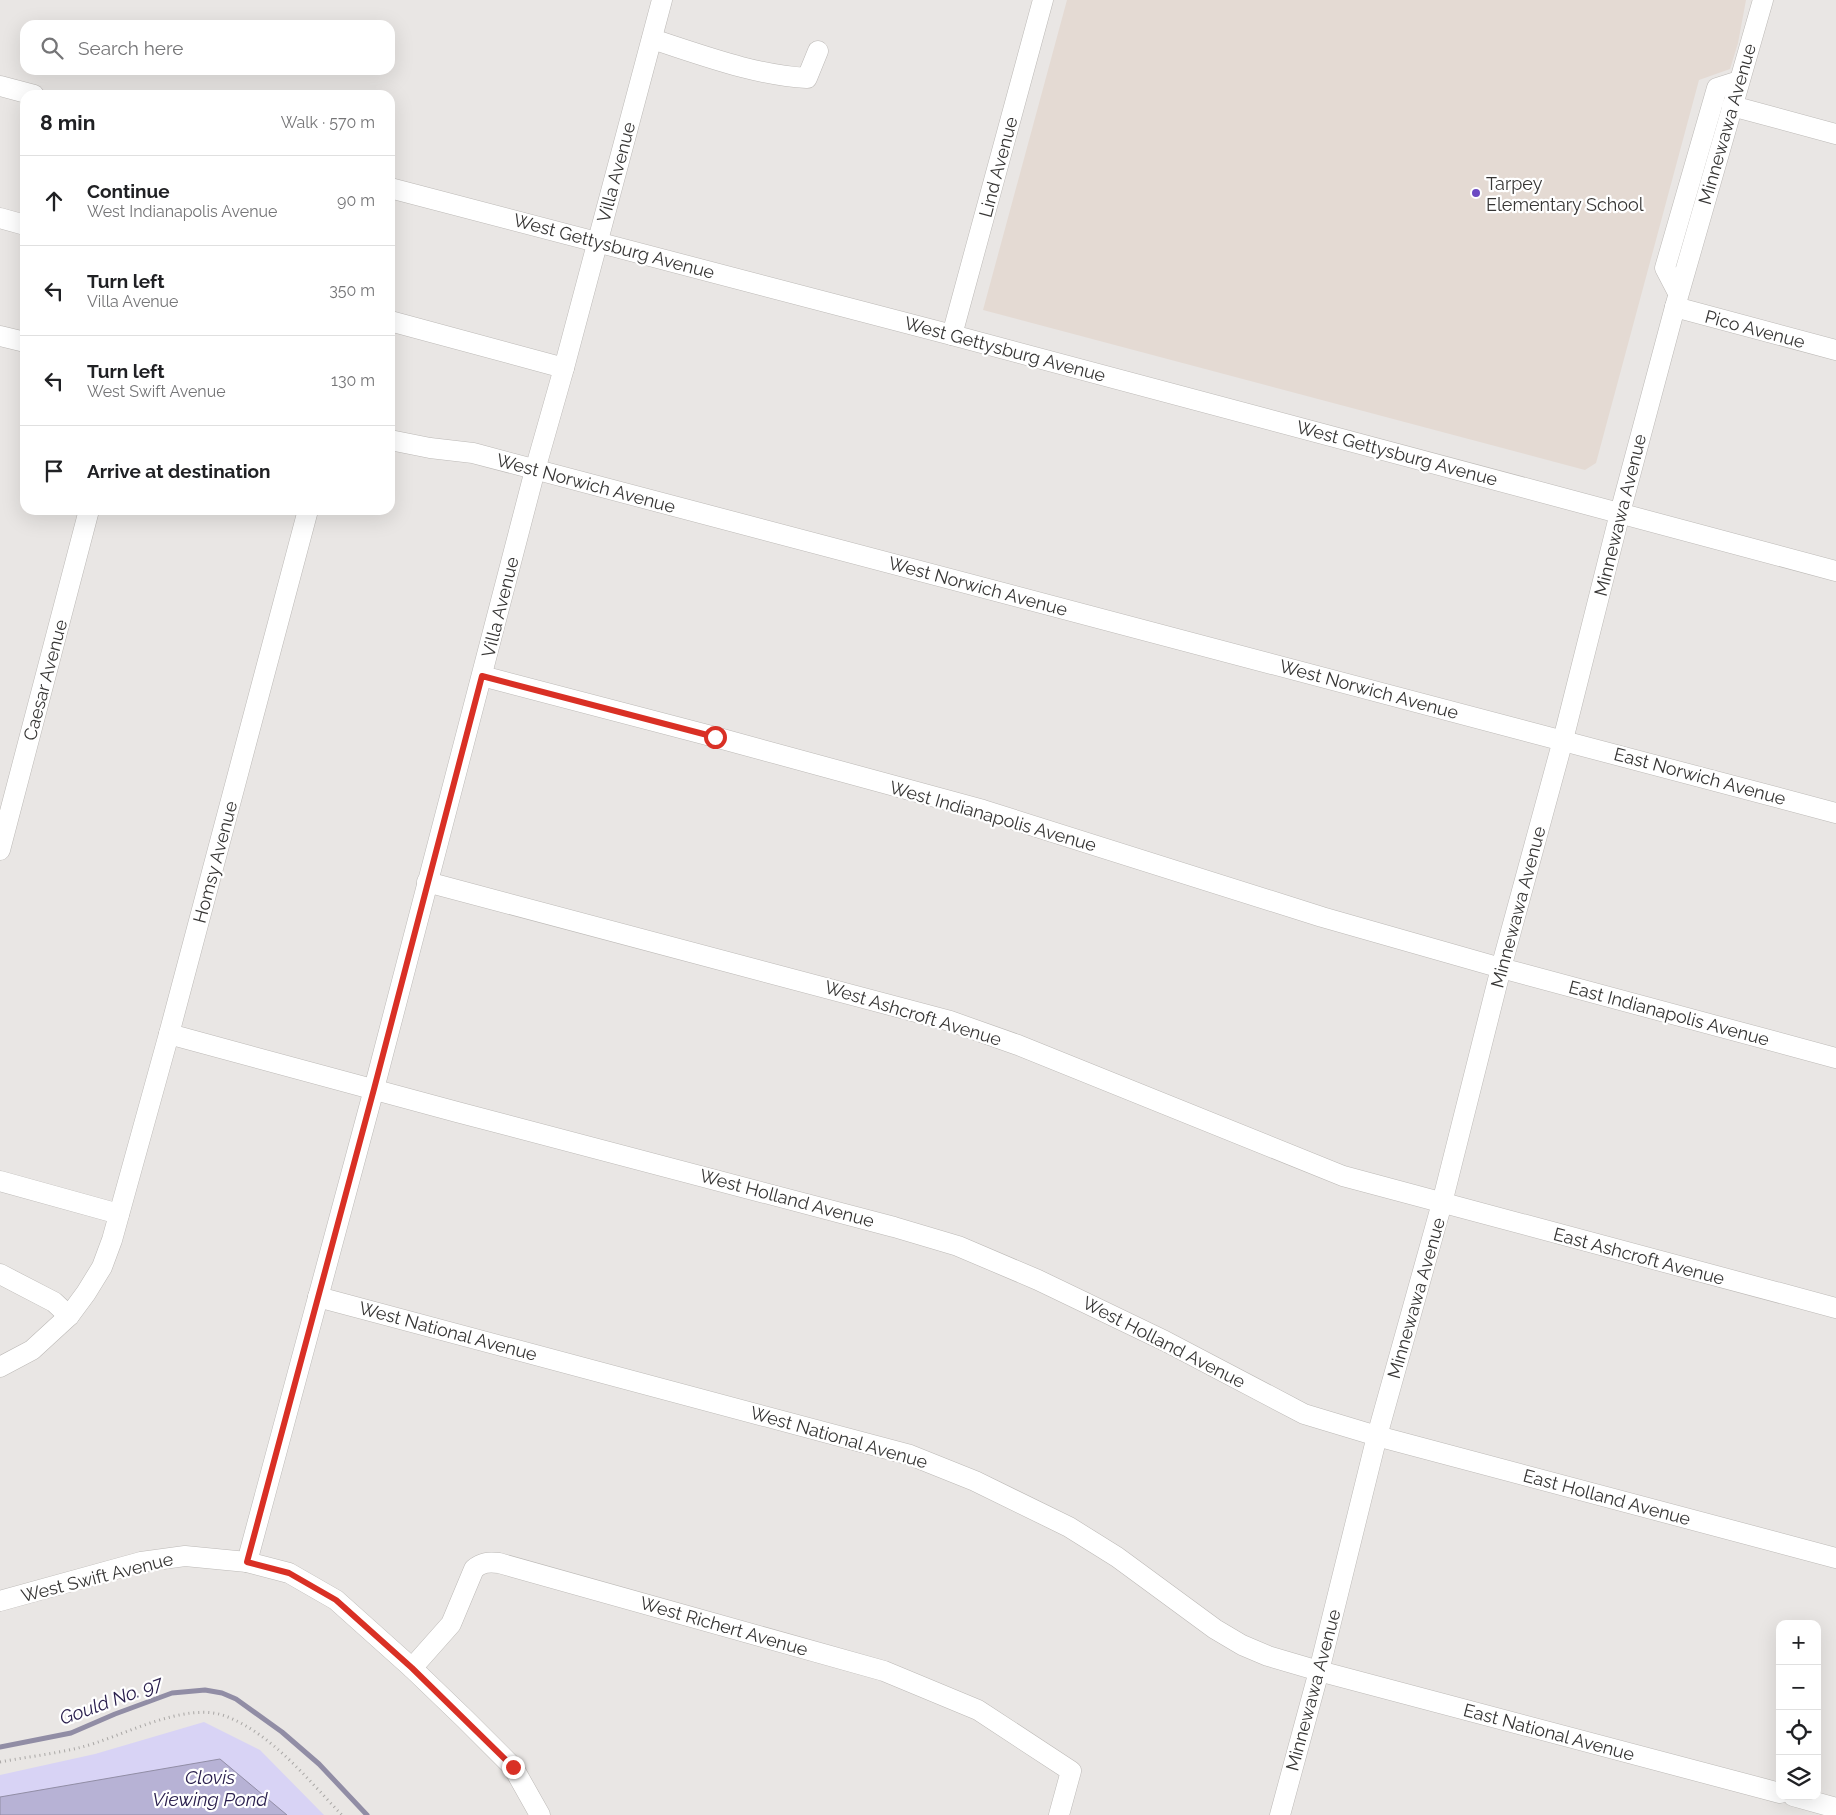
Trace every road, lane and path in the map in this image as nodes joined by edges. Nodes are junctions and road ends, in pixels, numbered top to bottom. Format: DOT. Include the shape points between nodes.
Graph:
graph roads {
  1 [pos="662,0"];
  2 [pos="1043,0"];
  3 [pos="1763,0"];
  4 [pos="652,39"];
  5 [pos="818,51"];
  6 [pos="1739,81"];
  7 [pos="0,86"];
  8 [pos="20,91"];
  9 [pos="1732,106"];
  10 [pos="1836,134"];
  11 [pos="395,189"];
  12 [pos="0,218"];
  13 [pos="20,224"];
  14 [pos="598,241"];
  15 [pos="1676,300"];
  16 [pos="395,322"];
  17 [pos="952,335"];
  18 [pos="0,336"];
  19 [pos="20,341"];
  20 [pos="1836,350"];
  21 [pos="564,368"];
  22 [pos="395,441"];
  23 [pos="535,470"];
  24 [pos="1620,513"];
  25 [pos="88,515"];
  26 [pos="307,515"];
  27 [pos="1836,570"];
  28 [pos="482,676"];
  29 [pos="1563,740"];
  30 [pos="1836,813"];
  31 [pos="0,850"];
  32 [pos="428,882"];
  33 [pos="1501,968"];
  34 [pos="170,1034"];
  35 [pos="1836,1058"];
  36 [pos="374,1089"];
  37 [pos="0,1181"];
  38 [pos="1442,1203"];
  39 [pos="119,1214"];
  40 [pos="0,1274"];
  41 [pos="318,1297"];
  42 [pos="1836,1308"];
  43 [pos="70,1316"];
  44 [pos="0,1367"];
  45 [pos="1377,1436"];
  46 [pos="1836,1558"];
  47 [pos="247,1562"];
  48 [pos="0,1601"];
  49 [pos="412,1668"];
  50 [pos="1319,1671"];
  51 [pos="0,1762"];
  52 [pos="1776,1792"];
  53 [pos="1807,1800"];
  54 [pos="1836,1808"];
  55 [pos="342,1815"];
  56 [pos="540,1815"];
  57 [pos="1059,1815"];
  58 [pos="1280,1815"];
  1 -- 4 [label="street, Villa Avenue"];
  2 -- 17 [label="street, Lind Avenue"];
  3 -- 6 [label="street, Minnewawa Avenue"];
  4 -- 5 [label="street" via="781,77 807,78"];
  4 -- 14 [label="street, Villa Avenue"];
  6 -- 9 [label="street, Minnewawa Avenue"];
  6 -- 15 [label="street" via="1717,88 1711,107 1665,268"];
  7 -- 8 [label="street"];
  9 -- 10 [label="street"];
  9 -- 15 [label="street, Minnewawa Avenue"];
  11 -- 14 [label="street, West Gettysburg Avenue"];
  12 -- 13 [label="street"];
  14 -- 17 [label="street, West Gettysburg Avenue"];
  14 -- 21 [label="street, Villa Avenue"];
  15 -- 20 [label="street, Pico Avenue"];
  15 -- 24 [label="street, Minnewawa Avenue"];
  16 -- 21 [label="street"];
  17 -- 24 [label="street, West Gettysburg Avenue"];
  18 -- 19 [label="street"];
  21 -- 23 [label="street, Villa Avenue"];
  22 -- 23 [label="street, West Norwich Avenue" via="473,453"];
  23 -- 28 [label="street, Villa Avenue"];
  23 -- 29 [label="street, West Norwich Avenue"];
  24 -- 27 [label="street, West Gettysburg Avenue"];
  24 -- 29 [label="street, Minnewawa Avenue"];
  25 -- 31 [label="street, Caesar Avenue"];
  26 -- 34 [label="street, Homsy Avenue"];
  28 -- 32 [label="street, Villa Avenue"];
  28 -- 33 [label="street, West Indianapolis Avenue" via="983,810 1322,917"];
  29 -- 30 [label="street, East Norwich Avenue"];
  29 -- 33 [label="street, Minnewawa Avenue"];
  32 -- 36 [label="street, Villa Avenue"];
  32 -- 38 [label="street, West Ashcroft Avenue" via="950,1021 1342,1176"];
  33 -- 35 [label="street, East Indianapolis Avenue"];
  33 -- 38 [label="street, Minnewawa Avenue"];
  34 -- 36 [label="street, West Holland Avenue"];
  34 -- 39 [label="street, Homsy Avenue"];
  36 -- 41 [label="street, Villa Avenue"];
  36 -- 45 [label="street, West Holland Avenue" via="958,1246 1148,1333 1304,1414"];
  37 -- 39 [label="street"];
  38 -- 42 [label="street, East Ashcroft Avenue"];
  38 -- 45 [label="street, Minnewawa Avenue"];
  39 -- 43 [label="street" via="102,1267"];
  40 -- 43 [label="street" via="54,1302"];
  41 -- 47 [label="street, Villa Avenue"];
  41 -- 50 [label="street, West National Avenue" via="910,1455 975,1480 1069,1527 1242,1645"];
  43 -- 44 [label="street" via="32,1350"];
  45 -- 46 [label="street, East Holland Avenue"];
  45 -- 50 [label="street, Minnewawa Avenue"];
  47 -- 48 [label="street, West Swift Avenue" via="185,1556 141,1562"];
  47 -- 49 [label="street, West Swift Avenue" via="289,1573 336,1600"];
  49 -- 56 [label="street, West Swift Avenue" via="513,1767"];
  49 -- 57 [label="street, West Richert Avenue" via="451,1624 474,1569 486,1562 499,1564 884,1671 978,1710 1071,1771"];
  50 -- 52 [label="street, East National Avenue"];
  50 -- 58 [label="street, Minnewawa Avenue"];
  51 -- 55 [label="path" via="79,1748 178,1715 214,1713 227,1716 270,1742"];
  53 -- 54 [label="street"];
}
